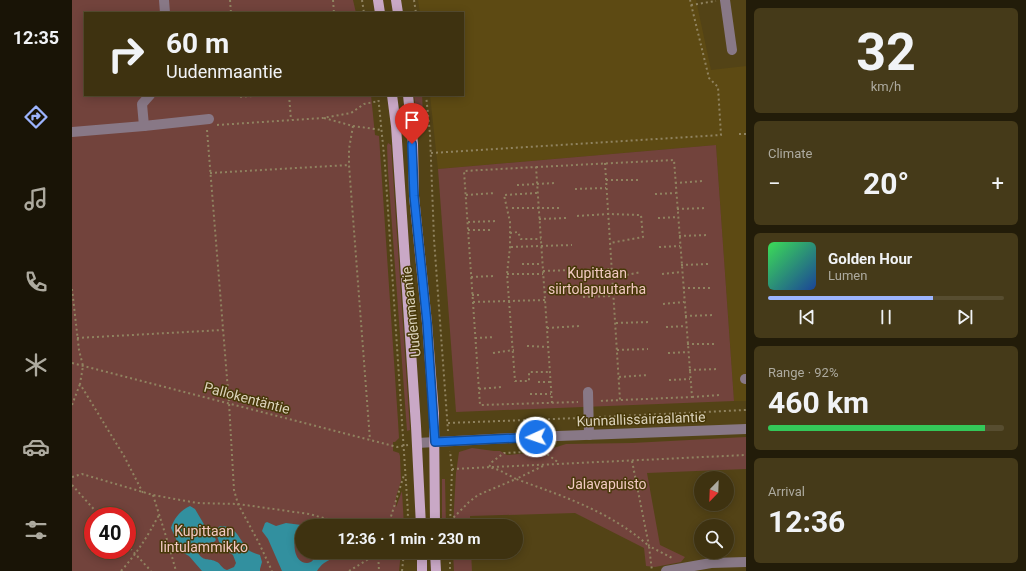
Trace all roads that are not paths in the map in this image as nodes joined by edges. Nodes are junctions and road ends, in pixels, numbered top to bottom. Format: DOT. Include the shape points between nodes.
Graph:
graph roads {
  1 [pos="164,0"];
  2 [pos="378,0"];
  3 [pos="396,0"];
  4 [pos="724,0"];
  5 [pos="165,12"];
  6 [pos="380,12"];
  7 [pos="398,12"];
  8 [pos="732,50"];
  9 [pos="149,96"];
  10 [pos="392,96"];
  11 [pos="408,96"];
  12 [pos="210,123"];
  13 [pos="144,126"];
  14 [pos="72,132"];
  15 [pos="589,397"];
  16 [pos="746,429"];
  17 [pos="589,435"];
  18 [pos="435,442"];
  19 [pos="417,443"];
  20 [pos="421,519"];
  21 [pos="435,519"];
  22 [pos="422,559"];
  23 [pos="436,559"];
  24 [pos="746,562"];
  25 [pos="422,571"];
  26 [pos="436,571"];
  27 [pos="666,571"];
  1 -- 5 [label="street"];
  2 -- 6 [label="main road"];
  3 -- 7 [label="main road"];
  4 -- 8 [label="street"];
  9 -- 13 [label="street" via="142,104"];
  10 -- 19 [label="main road, Uudenmaantie"];
  11 -- 18 [label="main road, Uudenmaantie"];
  12 -- 13 [label="street"];
  13 -- 14 [label="street"];
  15 -- 17 [label="street"];
  16 -- 17 [label="street, Kunnallissairaalantie"];
  17 -- 18 [label="street, Kunnallissairaalantie"];
  18 -- 19 [label="street, Kunnallissairaalantie"];
  18 -- 21 [label="main road, Uudenmaantie"];
  19 -- 20 [label="main road, Uudenmaantie"];
  22 -- 25 [label="main road"];
  23 -- 26 [label="main road"];
  24 -- 27 [label="street"];
}
